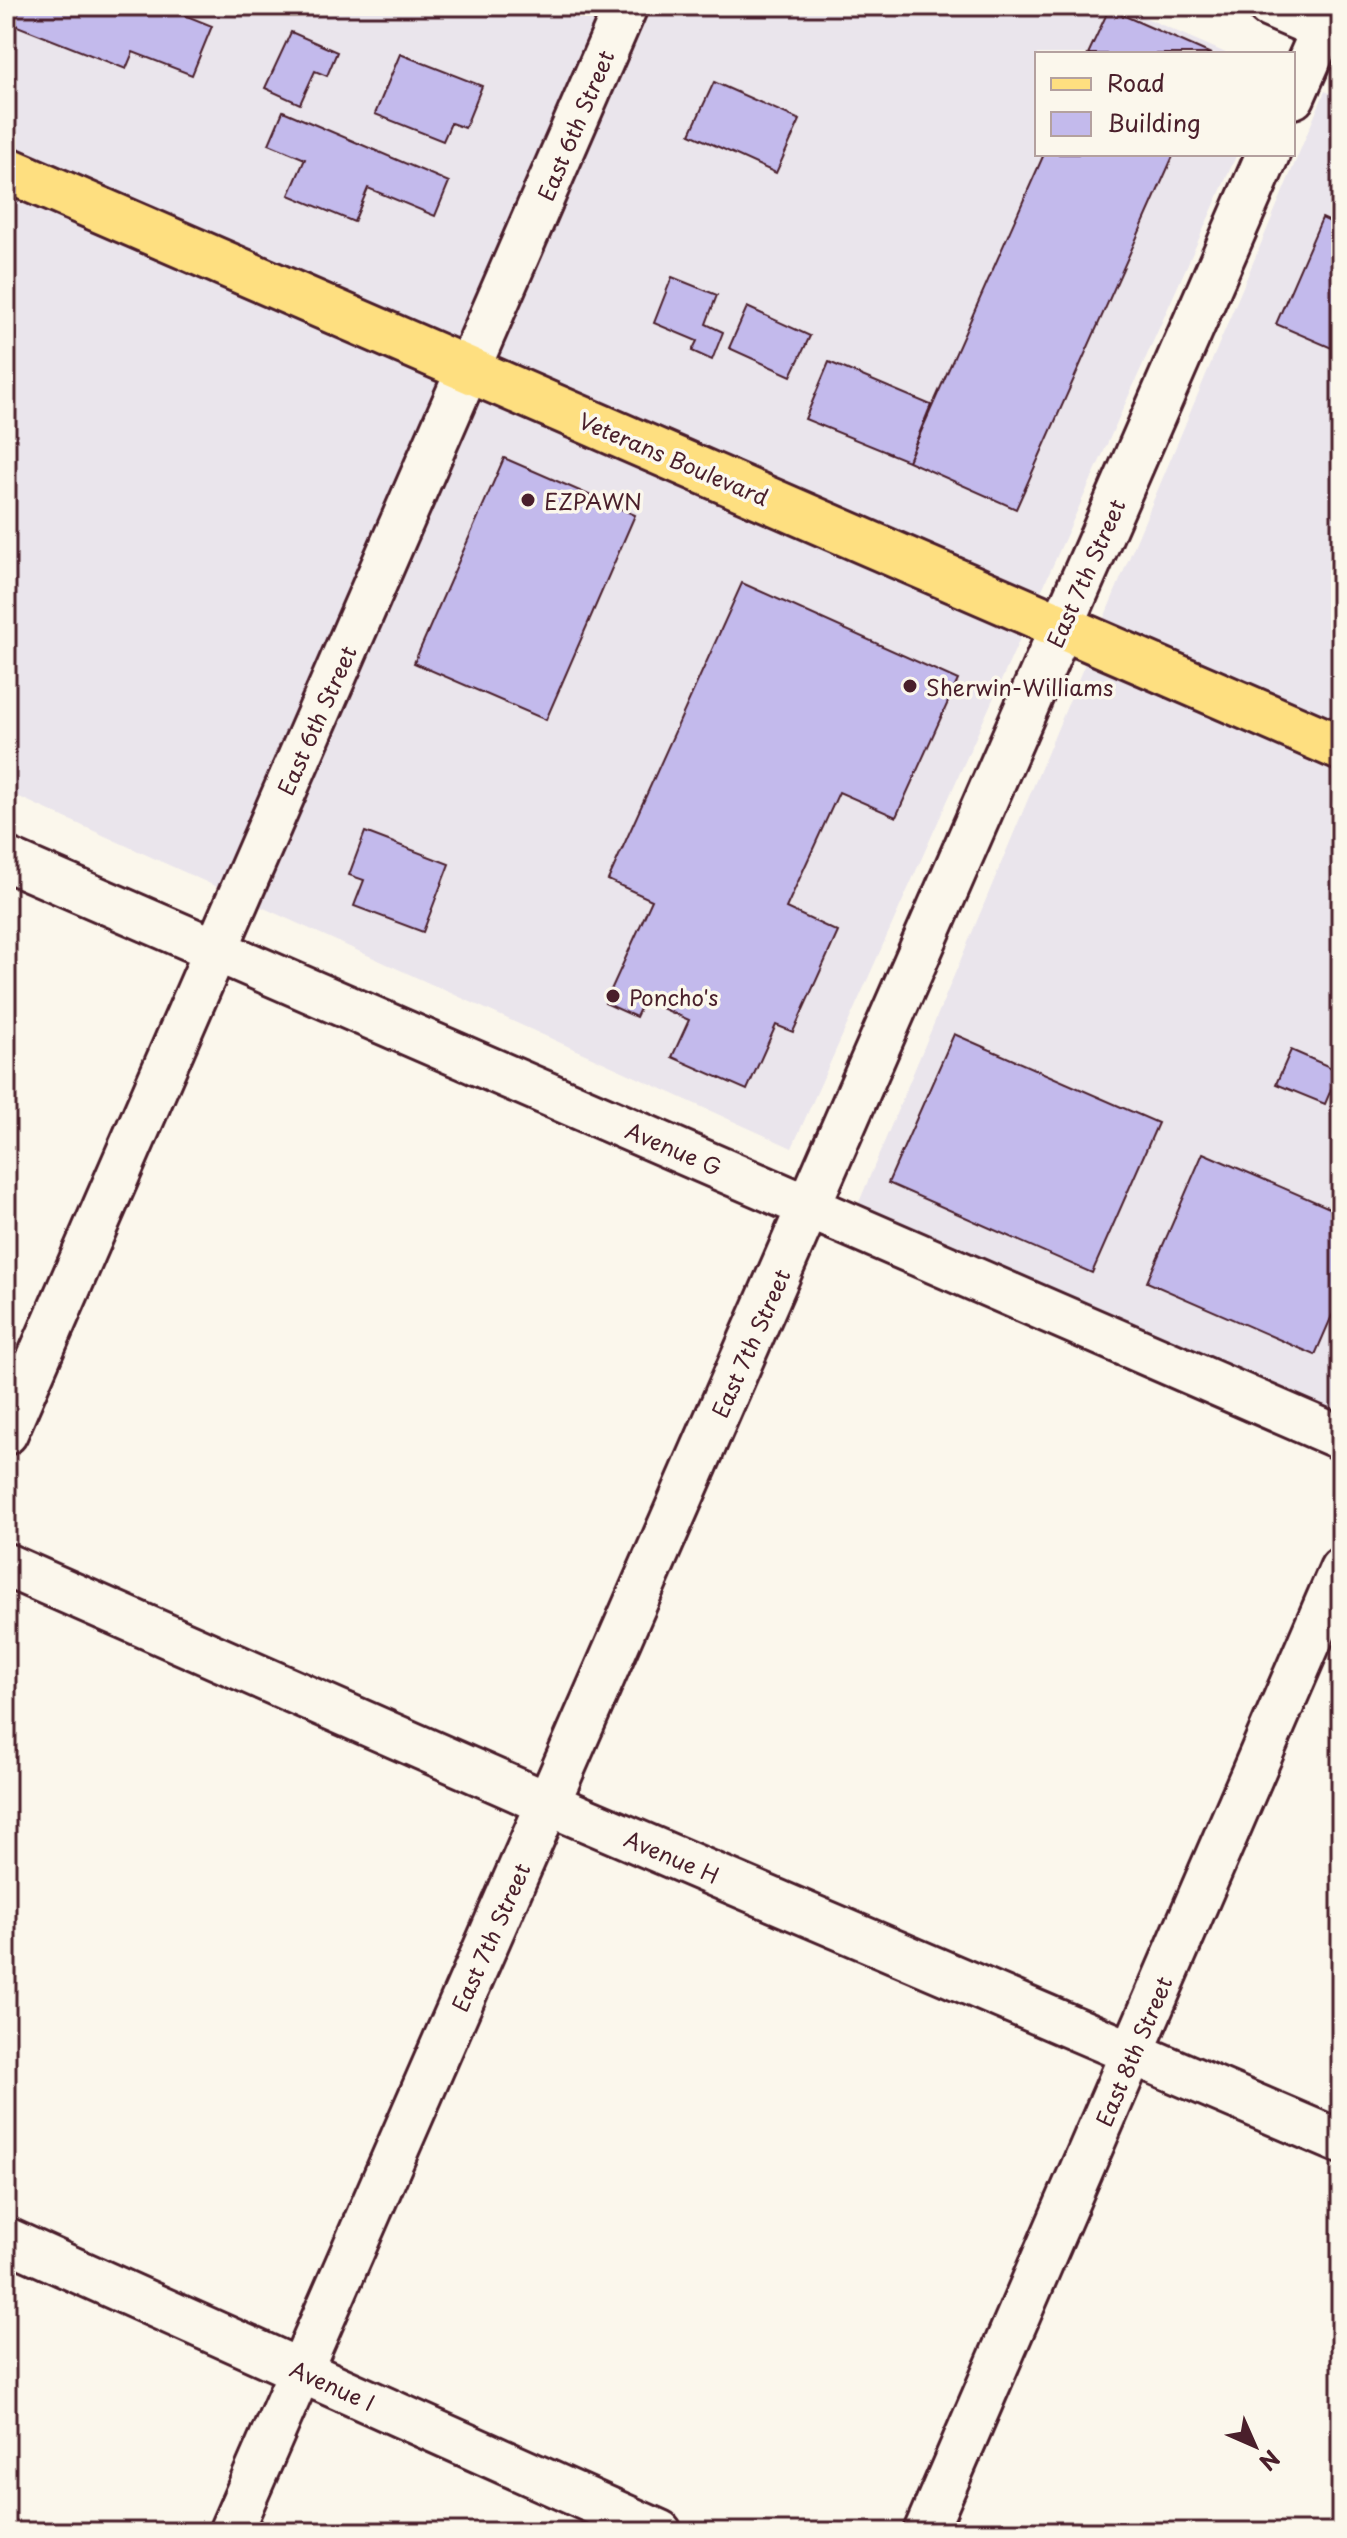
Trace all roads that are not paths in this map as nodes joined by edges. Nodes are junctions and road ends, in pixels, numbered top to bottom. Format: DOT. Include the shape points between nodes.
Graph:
graph roads {
  1 [pos="626,6"];
  2 [pos="1269,6"];
  3 [pos="1332,24"];
  4 [pos="1295,93"];
  5 [pos="1267,156"];
  6 [pos="6,169"];
  7 [pos="469,369"];
  8 [pos="1062,627"];
  9 [pos="1341,748"];
  10 [pos="6,859"];
  11 [pos="216,950"];
  12 [pos="809,1207"];
  13 [pos="6,1433"];
  14 [pos="1341,1438"];
  15 [pos="6,1565"];
  16 [pos="1341,1569"];
  17 [pos="549,1804"];
  18 [pos="1133,2052"];
  19 [pos="1341,2142"];
  20 [pos="6,2239"];
  21 [pos="300,2371"];
  22 [pos="230,2532"];
  23 [pos="660,2532"];
  24 [pos="925,2532"];
  1 -- 7 [label="street, East 6th Street"];
  2 -- 3 [label="street"];
  3 -- 4 [label="street"];
  5 -- 8 [label="street, East 7th Street"];
  6 -- 7 [label="main road, Veterans Boulevard"];
  7 -- 8 [label="main road, Veterans Boulevard"];
  7 -- 11 [label="street, East 6th Street"];
  8 -- 9 [label="main road, Veterans Boulevard"];
  8 -- 12 [label="street, East 7th Street"];
  10 -- 11 [label="street, Avenue G"];
  11 -- 12 [label="street, Avenue G"];
  11 -- 13 [label="street, East 6th Street"];
  12 -- 14 [label="street, Avenue G"];
  12 -- 17 [label="street, East 7th Street"];
  15 -- 17 [label="street, Avenue H"];
  16 -- 18 [label="street, East 8th Street"];
  17 -- 18 [label="street, Avenue H"];
  17 -- 21 [label="street, East 7th Street"];
  18 -- 19 [label="street, Avenue H"];
  18 -- 24 [label="street, East 8th Street"];
  20 -- 21 [label="street, Avenue I"];
  21 -- 22 [label="street, East 7th Street"];
  21 -- 23 [label="street, Avenue I"];
}
